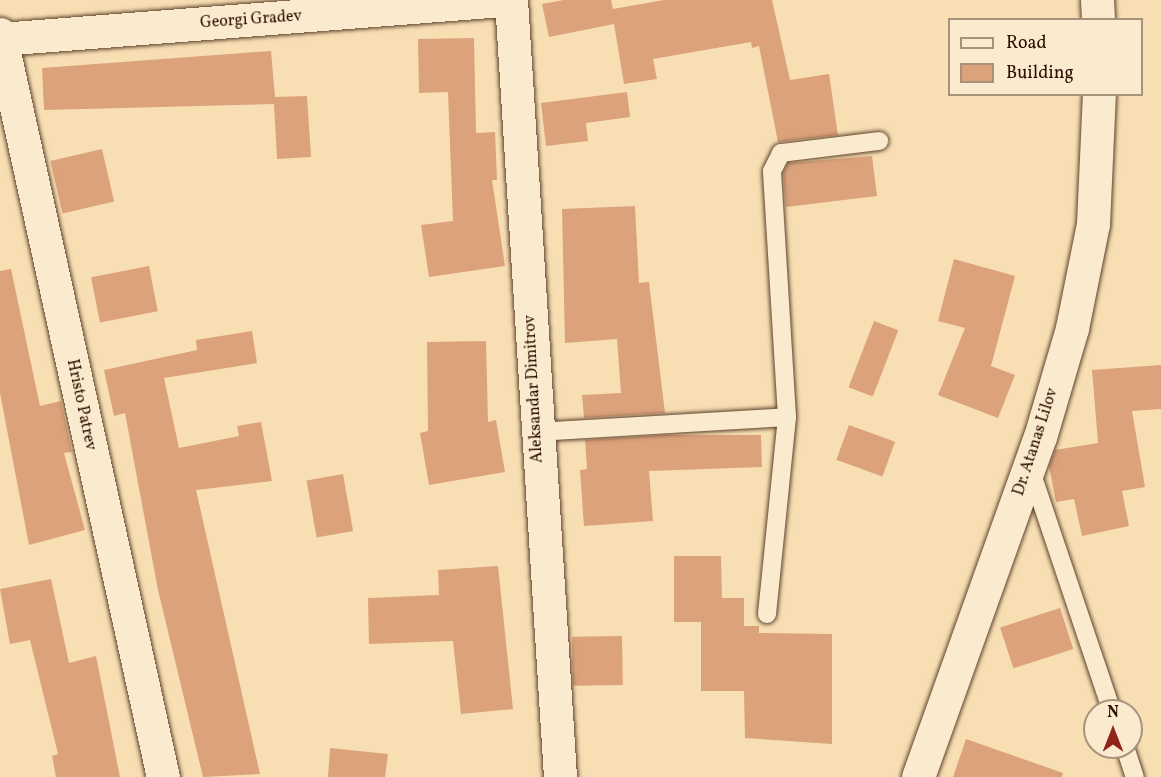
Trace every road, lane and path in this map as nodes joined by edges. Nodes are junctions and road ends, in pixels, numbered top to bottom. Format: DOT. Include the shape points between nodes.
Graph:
graph roads {
  1 [pos="502,0"];
  2 [pos="512,0"];
  3 [pos="1097,0"];
  4 [pos="1098,18"];
  5 [pos="0,37"];
  6 [pos="1099,96"];
  7 [pos="879,141"];
  8 [pos="788,417"];
  9 [pos="537,432"];
  10 [pos="1029,466"];
  11 [pos="767,614"];
  12 [pos="1108,699"];
  13 [pos="1129,759"];
  14 [pos="163,777"];
  15 [pos="560,777"];
  16 [pos="918,777"];
  17 [pos="1135,777"];
  1 -- 5 [label="street, Georgi Gradev"];
  2 -- 9 [label="street, Aleksandar Dimitrov"];
  3 -- 4 [label="street"];
  5 -- 14 [label="street, Hristo Patrev"];
  6 -- 10 [label="street, Dr. Atanas Lilov" via="1094,224 1072,327"];
  7 -- 8 [label="lane" via="781,153 772,171"];
  8 -- 9 [label="lane"];
  8 -- 11 [label="lane"];
  9 -- 15 [label="street, Aleksandar Dimitrov"];
  10 -- 12 [label="lane"];
  10 -- 16 [label="street, Dr. Atanas Lilov"];
  13 -- 17 [label="lane"];
}
